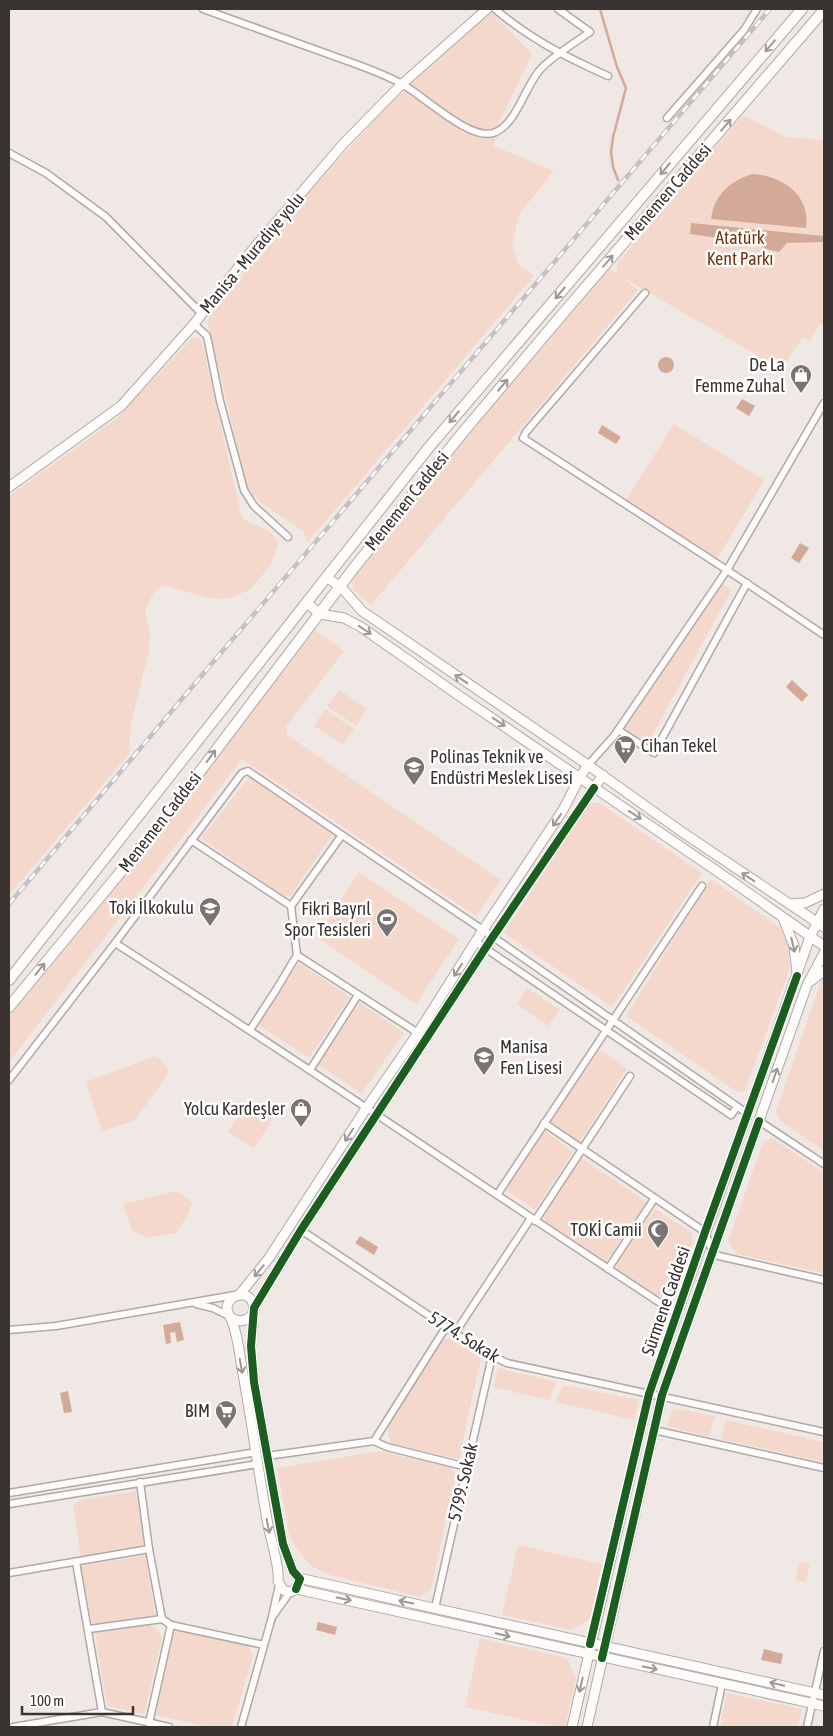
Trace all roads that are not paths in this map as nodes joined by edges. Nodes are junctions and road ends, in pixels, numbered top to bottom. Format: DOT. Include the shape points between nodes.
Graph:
graph roads {
  1 [pos="203,9"];
  2 [pos="488,9"];
  3 [pos="495,9"];
  4 [pos="558,9"];
  5 [pos="757,9"];
  6 [pos="802,9"];
  7 [pos="824,10"];
  8 [pos="560,54"];
  9 [pos="608,76"];
  10 [pos="402,84"];
  11 [pos="667,118"];
  12 [pos="9,153"];
  13 [pos="644,293"];
  14 [pos="201,314"];
  15 [pos="194,324"];
  16 [pos="824,403"];
  17 [pos="9,487"];
  18 [pos="288,537"];
  19 [pos="727,570"];
  20 [pos="326,577"];
  21 [pos="747,583"];
  22 [pos="341,587"];
  23 [pos="307,603"];
  24 [pos="320,614"];
  25 [pos="824,635"];
  26 [pos="618,730"];
  27 [pos="588,765"];
  28 [pos="603,776"];
  29 [pos="580,777"];
  30 [pos="594,788"];
  31 [pos="342,835"];
  32 [pos="191,840"];
  33 [pos="702,886"];
  34 [pos="824,894"];
  35 [pos="789,904"];
  36 [pos="291,906"];
  37 [pos="824,909"];
  38 [pos="782,916"];
  39 [pos="820,924"];
  40 [pos="483,930"];
  41 [pos="810,936"];
  42 [pos="492,938"];
  43 [pos="476,942"];
  44 [pos="115,943"];
  45 [pos="824,946"];
  46 [pos="485,949"];
  47 [pos="824,953"];
  48 [pos="297,955"];
  49 [pos="824,971"];
  50 [pos="797,976"];
  51 [pos="9,980"];
  52 [pos="807,985"];
  53 [pos="358,995"];
  54 [pos="9,1007"];
  55 [pos="611,1021"];
  56 [pos="250,1030"];
  57 [pos="605,1030"];
  58 [pos="418,1033"];
  59 [pos="310,1070"];
  60 [pos="630,1076"];
  61 [pos="9,1080"];
  62 [pos="737,1106"];
  63 [pos="367,1107"];
  64 [pos="376,1114"];
  65 [pos="748,1114"];
  66 [pos="759,1121"];
  67 [pos="544,1123"];
  68 [pos="582,1149"];
  69 [pos="824,1164"];
  70 [pos="497,1195"];
  71 [pos="654,1199"];
  72 [pos="533,1219"];
  73 [pos="301,1230"];
  74 [pos="705,1232"];
  75 [pos="712,1251"];
  76 [pos="608,1269"];
  77 [pos="824,1280"];
  78 [pos="238,1295"];
  79 [pos="195,1303"];
  80 [pos="254,1310"];
  81 [pos="677,1314"];
  82 [pos="232,1318"];
  83 [pos="446,1327"];
  84 [pos="9,1330"];
  85 [pos="455,1332"];
  86 [pos="492,1356"];
  87 [pos="649,1394"];
  88 [pos="662,1395"];
  89 [pos="654,1430"];
  90 [pos="824,1432"];
  91 [pos="374,1441"];
  92 [pos="256,1452"];
  93 [pos="267,1456"];
  94 [pos="258,1464"];
  95 [pos="467,1467"];
  96 [pos="824,1468"];
  97 [pos="140,1482"];
  98 [pos="9,1493"];
  99 [pos="9,1504"];
  100 [pos="149,1549"];
  101 [pos="76,1562"];
  102 [pos="9,1573"];
  103 [pos="296,1575"];
  104 [pos="279,1581"];
  105 [pos="293,1590"];
  106 [pos="435,1608"];
  107 [pos="272,1617"];
  108 [pos="162,1619"];
  109 [pos="171,1625"];
  110 [pos="89,1628"];
  111 [pos="590,1644"];
  112 [pos="264,1645"];
  113 [pos="605,1647"];
  114 [pos="824,1652"];
  115 [pos="588,1654"];
  116 [pos="602,1658"];
  117 [pos="722,1684"];
  118 [pos="814,1693"];
  119 [pos="824,1695"];
  120 [pos="812,1704"];
  121 [pos="824,1706"];
  122 [pos="102,1712"];
  123 [pos="149,1723"];
  124 [pos="13,1727"];
  125 [pos="169,1727"];
  126 [pos="242,1727"];
  127 [pos="572,1727"];
  128 [pos="587,1727"];
  129 [pos="713,1727"];
  130 [pos="807,1727"];
  1 -- 10 [label="street"];
  2 -- 10 [label="street, Manisa - Muradiye yolu"];
  3 -- 8 [label="street"];
  4 -- 8 [label="street" via="590,32"];
  5 -- 11 [label="street" via="744,30"];
  6 -- 20 [label="main road, Menemen Caddesi, one-way" via="430,446"];
  22 -- 7 [label="main road, Menemen Caddesi, one-way" via="490,401"];
  8 -- 9 [label="street"];
  8 -- 10 [label="street" via="539,70 515,112 495,133 484,135 471,130"];
  10 -- 14 [label="street, Manisa - Muradiye yolu" via="344,143"];
  12 -- 14 [label="street" via="46,173 106,217"];
  13 -- 19 [label="street" via="523,438"];
  14 -- 15 [label="street, Manisa - Muradiye yolu"];
  15 -- 17 [label="street, Manisa - Muradiye yolu" via="121,406"];
  15 -- 18 [label="street" via="206,336 244,490 254,506"];
  16 -- 19 [label="street"];
  19 -- 21 [label="street"];
  19 -- 26 [label="street"];
  20 -- 22 [label="street"];
  20 -- 23 [label="main road, Menemen Caddesi"];
  21 -- 25 [label="street"];
  21 -- 26 [label="street" via="654,753"];
  22 -- 24 [label="main road, Menemen Caddesi"];
  27 -- 22 [label="street, one-way" via="362,611"];
  23 -- 24 [label="street"];
  23 -- 51 [label="main road, Menemen Caddesi"];
  24 -- 29 [label="street, one-way" via="344,618 361,627"];
  54 -- 24 [label="main road, Menemen Caddesi, one-way" via="161,824"];
  26 -- 27 [label="street"];
  27 -- 28 [label="street"];
  27 -- 29 [label="street"];
  28 -- 30 [label="street"];
  35 -- 28 [label="street, one-way"];
  29 -- 30 [label="street"];
  29 -- 40 [label="street, one-way" via="564,810"];
  30 -- 38 [label="street, one-way"];
  30 -- 42 [label="street"];
  31 -- 32 [label="street" via="248,770 242,773"];
  31 -- 36 [label="street"];
  31 -- 40 [label="street"];
  32 -- 36 [label="street"];
  32 -- 44 [label="street"];
  33 -- 55 [label="street"];
  34 -- 35 [label="street" via="805,903"];
  35 -- 39 [label="street"];
  36 -- 48 [label="street"];
  37 -- 39 [label="street, Sürmene Caddesi"];
  38 -- 41 [label="street"];
  38 -- 50 [label="street, one-way" via="794,946"];
  39 -- 41 [label="street, Sürmene Caddesi"];
  40 -- 42 [label="street"];
  40 -- 43 [label="street"];
  41 -- 45 [label="street"];
  41 -- 50 [label="street, Sürmene Caddesi"];
  42 -- 46 [label="street"];
  42 -- 55 [label="street"];
  43 -- 46 [label="street"];
  43 -- 58 [label="street, one-way"];
  44 -- 56 [label="street"];
  44 -- 61 [label="street"];
  46 -- 57 [label="street"];
  46 -- 64 [label="street"];
  47 -- 52 [label="street, Sürmene Caddesi"];
  48 -- 53 [label="street"];
  48 -- 56 [label="street"];
  49 -- 52 [label="street"];
  50 -- 65 [label="street, Sürmene Caddesi"];
  66 -- 52 [label="street, Sürmene Caddesi, one-way"];
  53 -- 58 [label="street"];
  53 -- 59 [label="street"];
  55 -- 57 [label="street"];
  55 -- 62 [label="street"];
  56 -- 59 [label="street"];
  57 -- 62 [label="street" via="731,1115"];
  57 -- 67 [label="street"];
  58 -- 63 [label="street"];
  59 -- 63 [label="street"];
  60 -- 68 [label="street"];
  62 -- 65 [label="street"];
  63 -- 64 [label="street"];
  63 -- 78 [label="street, one-way" via="269,1258"];
  64 -- 70 [label="street"];
  64 -- 73 [label="street"];
  65 -- 74 [label="street, Sürmene Caddesi"];
  66 -- 69 [label="street"];
  66 -- 75 [label="street, Sürmene Caddesi"];
  67 -- 68 [label="street"];
  67 -- 70 [label="street"];
  68 -- 71 [label="street"];
  68 -- 72 [label="street"];
  70 -- 72 [label="street"];
  71 -- 74 [label="street"];
  71 -- 76 [label="street"];
  72 -- 76 [label="street"];
  72 -- 85 [label="street"];
  73 -- 80 [label="street"];
  73 -- 83 [label="street, 5774. Sokak"];
  74 -- 75 [label="street"];
  74 -- 81 [label="street, Sürmene Caddesi"];
  75 -- 77 [label="street" via="720,1256"];
  75 -- 88 [label="street, Sürmene Caddesi"];
  76 -- 81 [label="street"];
  78 -- 79 [label="street"];
  78 -- 80 [label="street" via="252,1300"];
  78 -- 82 [label="street" via="229,1301 228,1310"];
  79 -- 82 [label="street"];
  79 -- 84 [label="street" via="56,1326"];
  80 -- 82 [label="street" via="244,1321"];
  80 -- 93 [label="street" via="251,1346 254,1382"];
  81 -- 87 [label="street, Sürmene Caddesi"];
  82 -- 92 [label="street, one-way"];
  83 -- 85 [label="street, 5774. Sokak"];
  83 -- 91 [label="street"];
  85 -- 86 [label="street, 5774. Sokak"];
  86 -- 87 [label="street, 5774. Sokak" via="507,1363"];
  86 -- 95 [label="street, 5799. Sokak"];
  87 -- 88 [label="street, 5774. Sokak"];
  87 -- 111 [label="street, Sürmene Caddesi"];
  88 -- 89 [label="street, Sürmene Caddesi"];
  88 -- 90 [label="street, 5774. Sokak"];
  89 -- 96 [label="street"];
  89 -- 113 [label="street, Sürmene Caddesi"];
  91 -- 93 [label="street"];
  91 -- 95 [label="street" via="387,1448"];
  92 -- 94 [label="street"];
  92 -- 98 [label="street"];
  93 -- 103 [label="street" via="283,1544"];
  94 -- 97 [label="street"];
  94 -- 104 [label="street, one-way"];
  95 -- 106 [label="street, 5799. Sokak"];
  97 -- 99 [label="street"];
  97 -- 100 [label="street"];
  100 -- 101 [label="street"];
  100 -- 108 [label="street"];
  101 -- 102 [label="street"];
  101 -- 110 [label="street"];
  103 -- 104 [label="street" via="290,1570 283,1572"];
  103 -- 105 [label="street" via="300,1583"];
  106 -- 103 [label="street, one-way"];
  104 -- 105 [label="street" via="283,1590"];
  104 -- 107 [label="street"];
  105 -- 107 [label="street"];
  105 -- 115 [label="street, one-way"];
  106 -- 111 [label="street"];
  107 -- 112 [label="street"];
  108 -- 109 [label="street"];
  108 -- 110 [label="street"];
  109 -- 112 [label="street"];
  109 -- 123 [label="street"];
  110 -- 122 [label="street"];
  111 -- 113 [label="street"];
  111 -- 115 [label="street, Sürmene Caddesi"];
  112 -- 126 [label="street"];
  113 -- 116 [label="street, Sürmene Caddesi"];
  118 -- 113 [label="street, one-way"];
  114 -- 118 [label="street"];
  115 -- 116 [label="street"];
  115 -- 127 [label="street, Sürmene Caddesi, one-way"];
  116 -- 117 [label="street, one-way"];
  116 -- 128 [label="street, Sürmene Caddesi"];
  117 -- 120 [label="street"];
  117 -- 129 [label="street"];
  118 -- 119 [label="street"];
  118 -- 120 [label="street"];
  120 -- 121 [label="street"];
  120 -- 130 [label="street"];
  122 -- 123 [label="street"];
  122 -- 124 [label="street"];
  123 -- 125 [label="street"];
}
